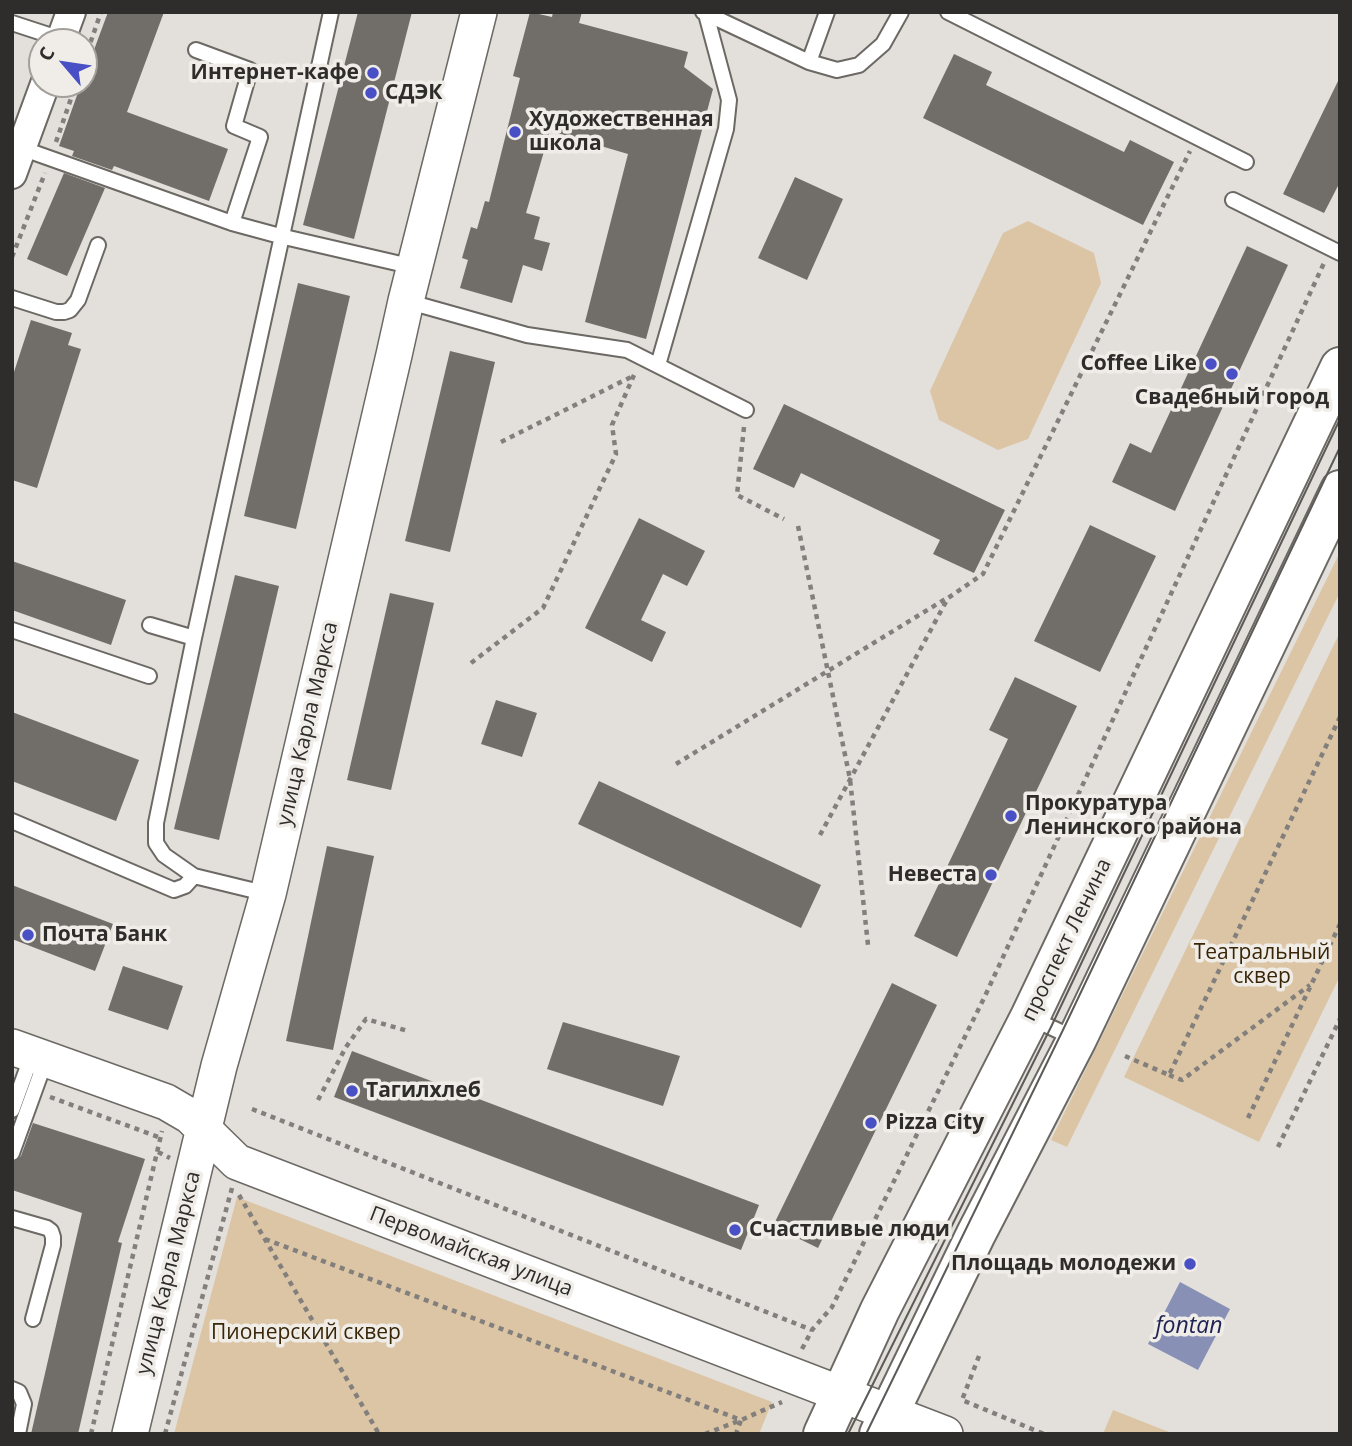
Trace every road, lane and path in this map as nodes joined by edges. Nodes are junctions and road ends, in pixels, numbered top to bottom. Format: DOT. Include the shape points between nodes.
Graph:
graph roads {
  1 [pos="331,12"];
  2 [pos="479,12"];
  3 [pos="827,12"];
  4 [pos="901,12"];
  5 [pos="948,12"];
  6 [pos="704,13"];
  7 [pos="195,50"];
  8 [pos="808,62"];
  9 [pos="40,98"];
  10 [pos="1197,138"];
  11 [pos="17,161"];
  12 [pos="1246,162"];
  13 [pos="1233,200"];
  14 [pos="232,223"];
  15 [pos="280,236"];
  16 [pos="98,245"];
  17 [pos="1335,251"];
  18 [pos="414,267"];
  19 [pos="12,298"];
  20 [pos="405,301"];
  21 [pos="658,365"];
  22 [pos="1340,367"];
  23 [pos="634,375"];
  24 [pos="746,410"];
  25 [pos="501,442"];
  26 [pos="1340,490"];
  27 [pos="784,519"];
  28 [pos="798,526"];
  29 [pos="948,598"];
  30 [pos="150,625"];
  31 [pos="12,630"];
  32 [pos="194,638"];
  33 [pos="471,663"];
  34 [pos="827,671"];
  35 [pos="149,676"];
  36 [pos="1340,717"];
  37 [pos="676,764"];
  38 [pos="850,779"];
  39 [pos="12,821"];
  40 [pos="820,835"];
  41 [pos="194,876"];
  42 [pos="268,894"];
  43 [pos="1340,924"];
  44 [pos="868,945"];
  45 [pos="1311,984"];
  46 [pos="1030,1017"];
  47 [pos="1340,1018"];
  48 [pos="408,1031"];
  49 [pos="1077,1039"];
  50 [pos="1125,1056"];
  51 [pos="31,1063"];
  52 [pos="1169,1075"];
  53 [pos="318,1100"];
  54 [pos="166,1102"];
  55 [pos="252,1109"];
  56 [pos="12,1110"];
  57 [pos="1248,1118"];
  58 [pos="204,1130"];
  59 [pos="161,1138"];
  60 [pos="1278,1147"];
  61 [pos="12,1153"];
  62 [pos="12,1218"];
  63 [pos="265,1239"];
  64 [pos="33,1319"];
  65 [pos="812,1330"];
  66 [pos="802,1349"];
  67 [pos="979,1356"];
  68 [pos="12,1389"];
  69 [pos="842,1394"];
  70 [pos="782,1402"];
  71 [pos="741,1420"];
  72 [pos="884,1423"];
  73 [pos="18,1434"];
  74 [pos="91,1434"];
  75 [pos="130,1434"];
  76 [pos="165,1434"];
  77 [pos="379,1434"];
  78 [pos="705,1434"];
  79 [pos="736,1434"];
  80 [pos="823,1434"];
  81 [pos="945,1434"];
  82 [pos="1044,1434"];
  1 -- 15 [label="lane"];
  2 -- 18 [label="street, улица Карла Маркса"];
  3 -- 8 [label="lane"];
  4 -- 8 [label="lane" via="883,44 859,65 837,70"];
  5 -- 10 [label="lane"];
  6 -- 8 [label="lane"];
  6 -- 21 [label="lane" via="729,100 726,129"];
  7 -- 14 [label="lane" via="250,70 234,126 260,137"];
  9 -- 11 [label="street"];
  10 -- 12 [label="lane"];
  10 -- 29 [label="path" via="983,574"];
  11 -- 14 [label="lane"];
  13 -- 17 [label="lane"];
  14 -- 15 [label="lane"];
  15 -- 18 [label="lane"];
  15 -- 32 [label="lane"];
  16 -- 19 [label="lane" via="70,310 56,312"];
  17 -- 65 [label="path" via="985,996 832,1307"];
  18 -- 20 [label="street, улица Карла Маркса"];
  20 -- 21 [label="lane" via="527,335 627,350"];
  20 -- 42 [label="street, улица Карла Маркса"];
  21 -- 23 [label="path"];
  21 -- 24 [label="lane"];
  22 -- 46 [label="main road, проспект Ленина"];
  23 -- 25 [label="path"];
  23 -- 33 [label="path" via="612,425 617,454 543,608"];
  24 -- 27 [label="path" via="737,495"];
  26 -- 49 [label="main road"];
  28 -- 34 [label="path"];
  29 -- 34 [label="path"];
  29 -- 38 [label="path"];
  30 -- 32 [label="lane"];
  31 -- 35 [label="lane"];
  32 -- 41 [label="lane" via="156,823 156,843 164,855"];
  34 -- 37 [label="path"];
  34 -- 38 [label="path"];
  36 -- 52 [label="path"];
  38 -- 40 [label="path"];
  38 -- 44 [label="path"];
  39 -- 41 [label="lane" via="174,890"];
  41 -- 42 [label="lane"];
  42 -- 58 [label="street, улица Карла Маркса"];
  43 -- 45 [label="path"];
  45 -- 52 [label="path" via="1182,1080"];
  45 -- 57 [label="path"];
  46 -- 49 [label="lane"];
  46 -- 69 [label="main road, проспект Ленина"];
  47 -- 60 [label="path"];
  48 -- 53 [label="path" via="366,1019 345,1047"];
  49 -- 72 [label="main road"];
  50 -- 52 [label="path"];
  51 -- 54 [label="street, Первомайская улица"];
  51 -- 56 [label="lane"];
  51 -- 59 [label="path"];
  51 -- 61 [label="lane"];
  54 -- 58 [label="street, Первомайская улица"];
  54 -- 59 [label="path"];
  55 -- 65 [label="path"];
  58 -- 69 [label="street, Первомайская улица" via="237,1162"];
  58 -- 75 [label="street, улица Карла Маркса"];
  59 -- 74 [label="path"];
  62 -- 64 [label="lane" via="47,1228 53,1237"];
  63 -- 71 [label="path"];
  63 -- 76 [label="path" via="233,1185"];
  63 -- 77 [label="path"];
  65 -- 66 [label="path"];
  67 -- 82 [label="path" via="961,1401"];
  68 -- 73 [label="lane" via="24,1404"];
  69 -- 72 [label="street, Первомайская улица"];
  69 -- 80 [label="main road, проспект Ленина"];
  70 -- 71 [label="path"];
  71 -- 78 [label="path"];
  71 -- 79 [label="path"];
  72 -- 81 [label="street, Первомайская улица"];
}
